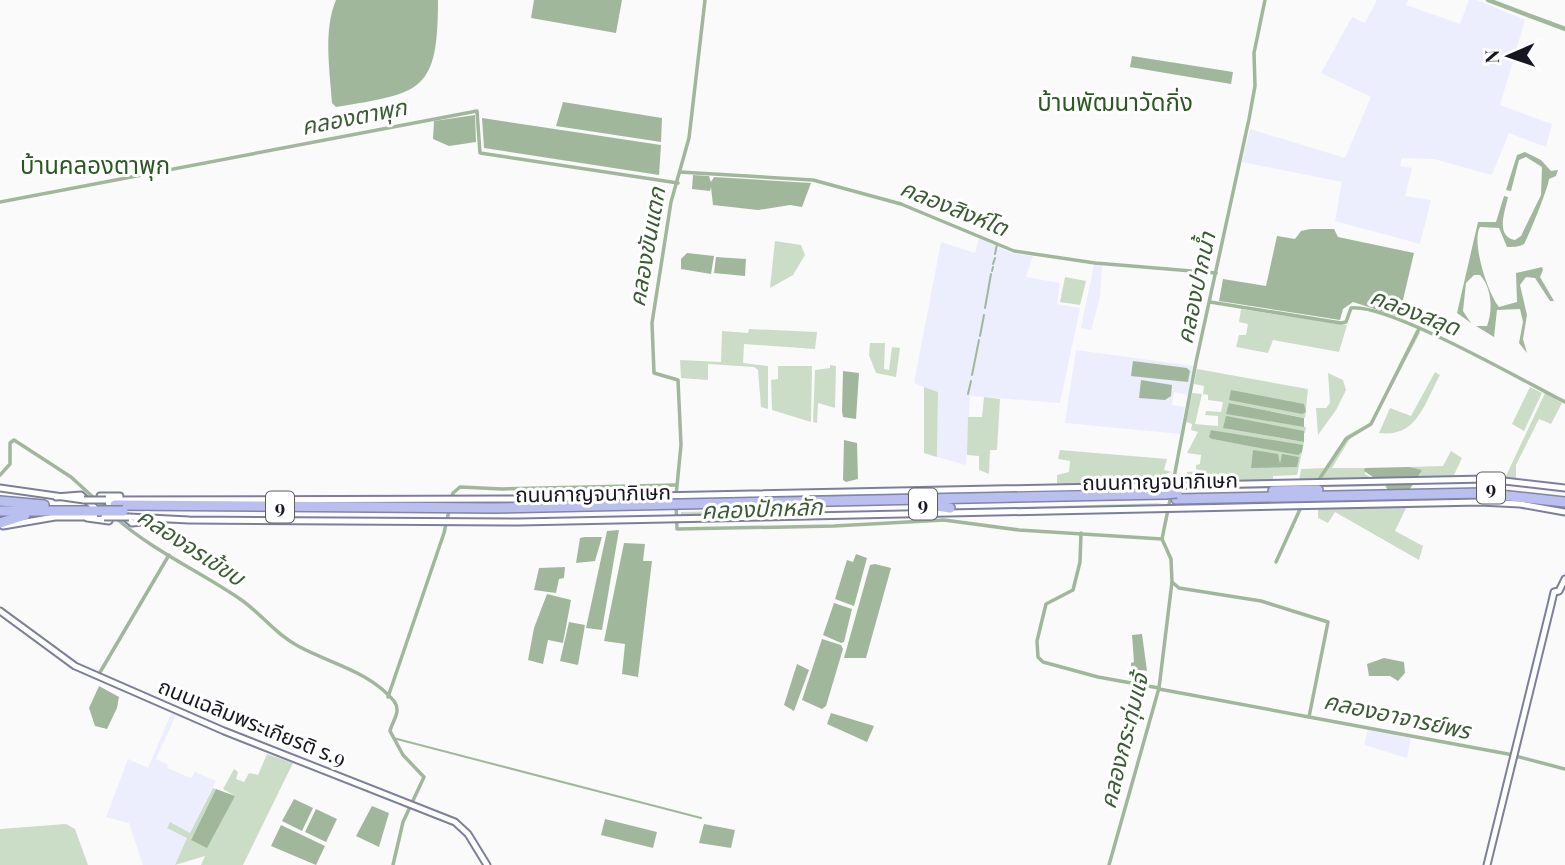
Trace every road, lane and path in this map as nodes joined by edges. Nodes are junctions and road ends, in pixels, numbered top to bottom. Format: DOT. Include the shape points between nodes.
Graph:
graph roads {
  1 [pos="1419,484"];
  2 [pos="1213,485"];
  3 [pos="1142,486"];
  4 [pos="0,488"];
  5 [pos="1565,488"];
  6 [pos="1165,496"];
  7 [pos="1175,496"];
  8 [pos="1565,496"];
  9 [pos="56,497"];
  10 [pos="149,498"];
  11 [pos="1565,502"];
  12 [pos="0,503"];
  13 [pos="924,504"];
  14 [pos="1229,506"];
  15 [pos="677,507"];
  16 [pos="48,508"];
  17 [pos="94,508"];
  18 [pos="118,508"];
  19 [pos="950,508"];
  20 [pos="1145,508"];
  21 [pos="0,511"];
  22 [pos="449,511"];
  23 [pos="1565,512"];
  24 [pos="0,517"];
  25 [pos="85,517"];
  26 [pos="25,519"];
  27 [pos="163,519"];
  28 [pos="0,525"];
  29 [pos="1565,579"];
  30 [pos="0,612"];
  31 [pos="485,865"];
  32 [pos="1487,865"];
  1 -- 2 [label="main road"];
  1 -- 5 [label="main road" via="1502,479"];
  1 -- 7 [label="highway, ถนนกาญจนาภิเษก / 9"];
  1 -- 8 [label="highway, ถนนกาญจนาภิเษก / 9"];
  2 -- 7 [label="main road"];
  2 -- 14 [label="main road" via="1176,488 1172,503"];
  3 -- 6 [label="main road"];
  3 -- 15 [label="main road"];
  3 -- 20 [label="main road" via="1169,490 1166,504"];
  4 -- 9 [label="main road"];
  6 -- 7 [label="highway, ถนนกาญจนาภิเษก / 9"];
  6 -- 7 [label="main road"];
  6 -- 13 [label="highway, ถนนกาญจนาภิเษก / 9"];
  6 -- 15 [label="highway, ถนนกาญจนาภิเษก / 9"];
  6 -- 20 [label="main road"];
  7 -- 11 [label="highway, ถนนกาญจนาภิเษก / 9" via="1481,493"];
  7 -- 14 [label="main road"];
  9 -- 17 [label="main road"];
  9 -- 25 [label="main road" via="81,495 109,522"];
  10 -- 18 [label="main road"];
  10 -- 22 [label="main road"];
  10 -- 27 [label="main road" via="100,496 132,523"];
  12 -- 16 [label="highway, ถนนกาญจนาภิเษก / 9"];
  13 -- 15 [label="highway, ถนนกาญจนาภิเษก / 9"];
  13 -- 19 [label="highway"];
  14 -- 23 [label="main road" via="1492,503"];
  15 -- 20 [label="main road"];
  15 -- 22 [label="highway, ถนนกาญจนาภิเษก / 9"];
  15 -- 22 [label="main road"];
  16 -- 17 [label="highway, ถนนกาญจนาภิเษก / 9"];
  16 -- 21 [label="highway, ถนนกาญจนาภิเษก / 9"];
  16 -- 26 [label="highway"];
  17 -- 18 [label="highway, ถนนกาญจนาภิเษก / 9, bridge"];
  17 -- 18 [label="main road, bridge"];
  17 -- 25 [label="main road"];
  18 -- 22 [label="highway, ถนนกาญจนาภิเษก / 9"];
  18 -- 27 [label="main road"];
  22 -- 27 [label="main road"];
  24 -- 26 [label="highway"];
  25 -- 26 [label="main road"];
  26 -- 28 [label="highway"];
  29 -- 32 [label="main road" via="1555,592"];
  30 -- 31 [label="main road, ถนนเฉลิมพระเกียรติ ร.9" via="83,672 211,729 454,824 465,832"];
}
